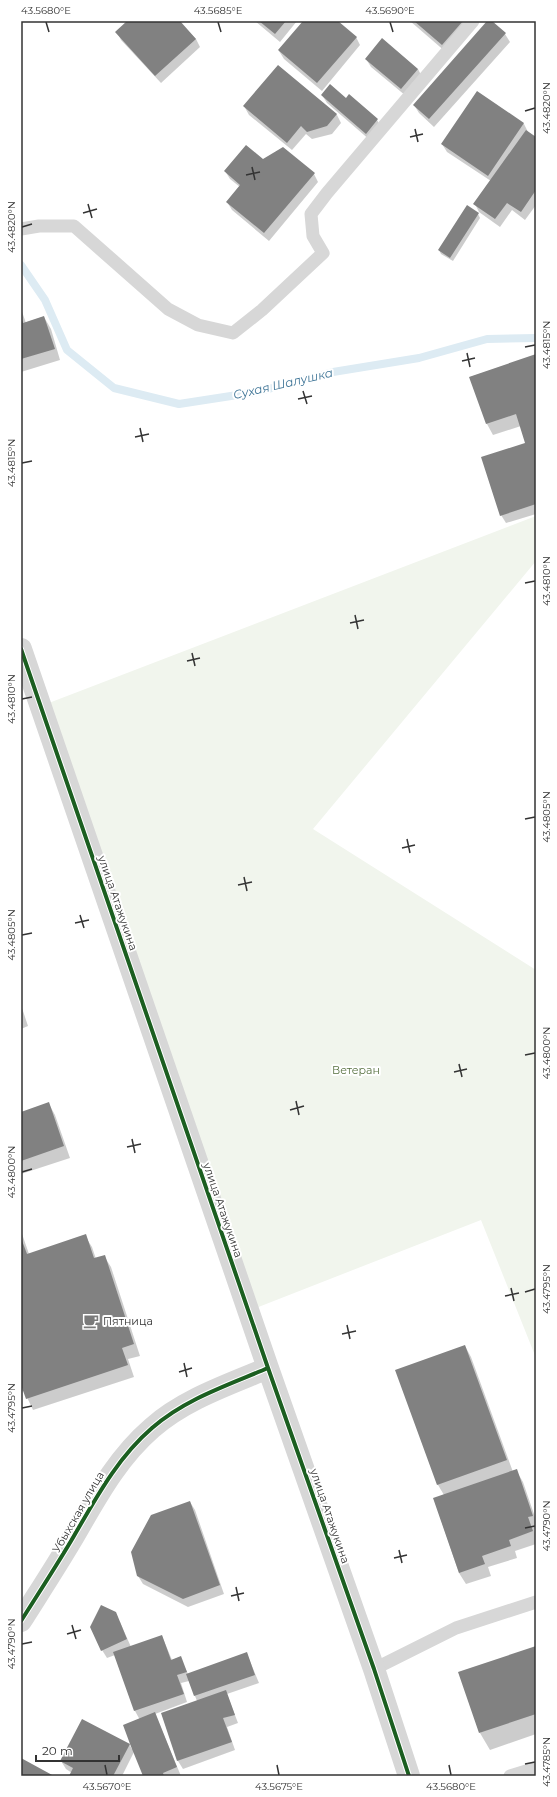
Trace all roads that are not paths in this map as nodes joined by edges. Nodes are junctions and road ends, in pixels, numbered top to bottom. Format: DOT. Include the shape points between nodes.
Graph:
graph roads {
  1 [pos="473,21"];
  2 [pos="21,229"];
  3 [pos="21,649"];
  4 [pos="268,1368"];
  5 [pos="536,1602"];
  6 [pos="21,1620"];
  7 [pos="374,1670"];
  8 [pos="536,1768"];
  9 [pos="409,1776"];
  10 [pos="510,1776"];
  1 -- 2 [label="lane" via="311,214 313,236 322,253 233,333 198,325 168,309 74,226"];
  3 -- 4 [label="street, улица Атажукина"];
  4 -- 6 [label="street, Убыхская улица" via="194,1399 153,1427 138,1442 113,1470 55,1569"];
  4 -- 7 [label="street, улица Атажукина"];
  5 -- 7 [label="lane" via="456,1628"];
  7 -- 9 [label="street, улица Атажукина"];
  8 -- 10 [label="lane"];
}
